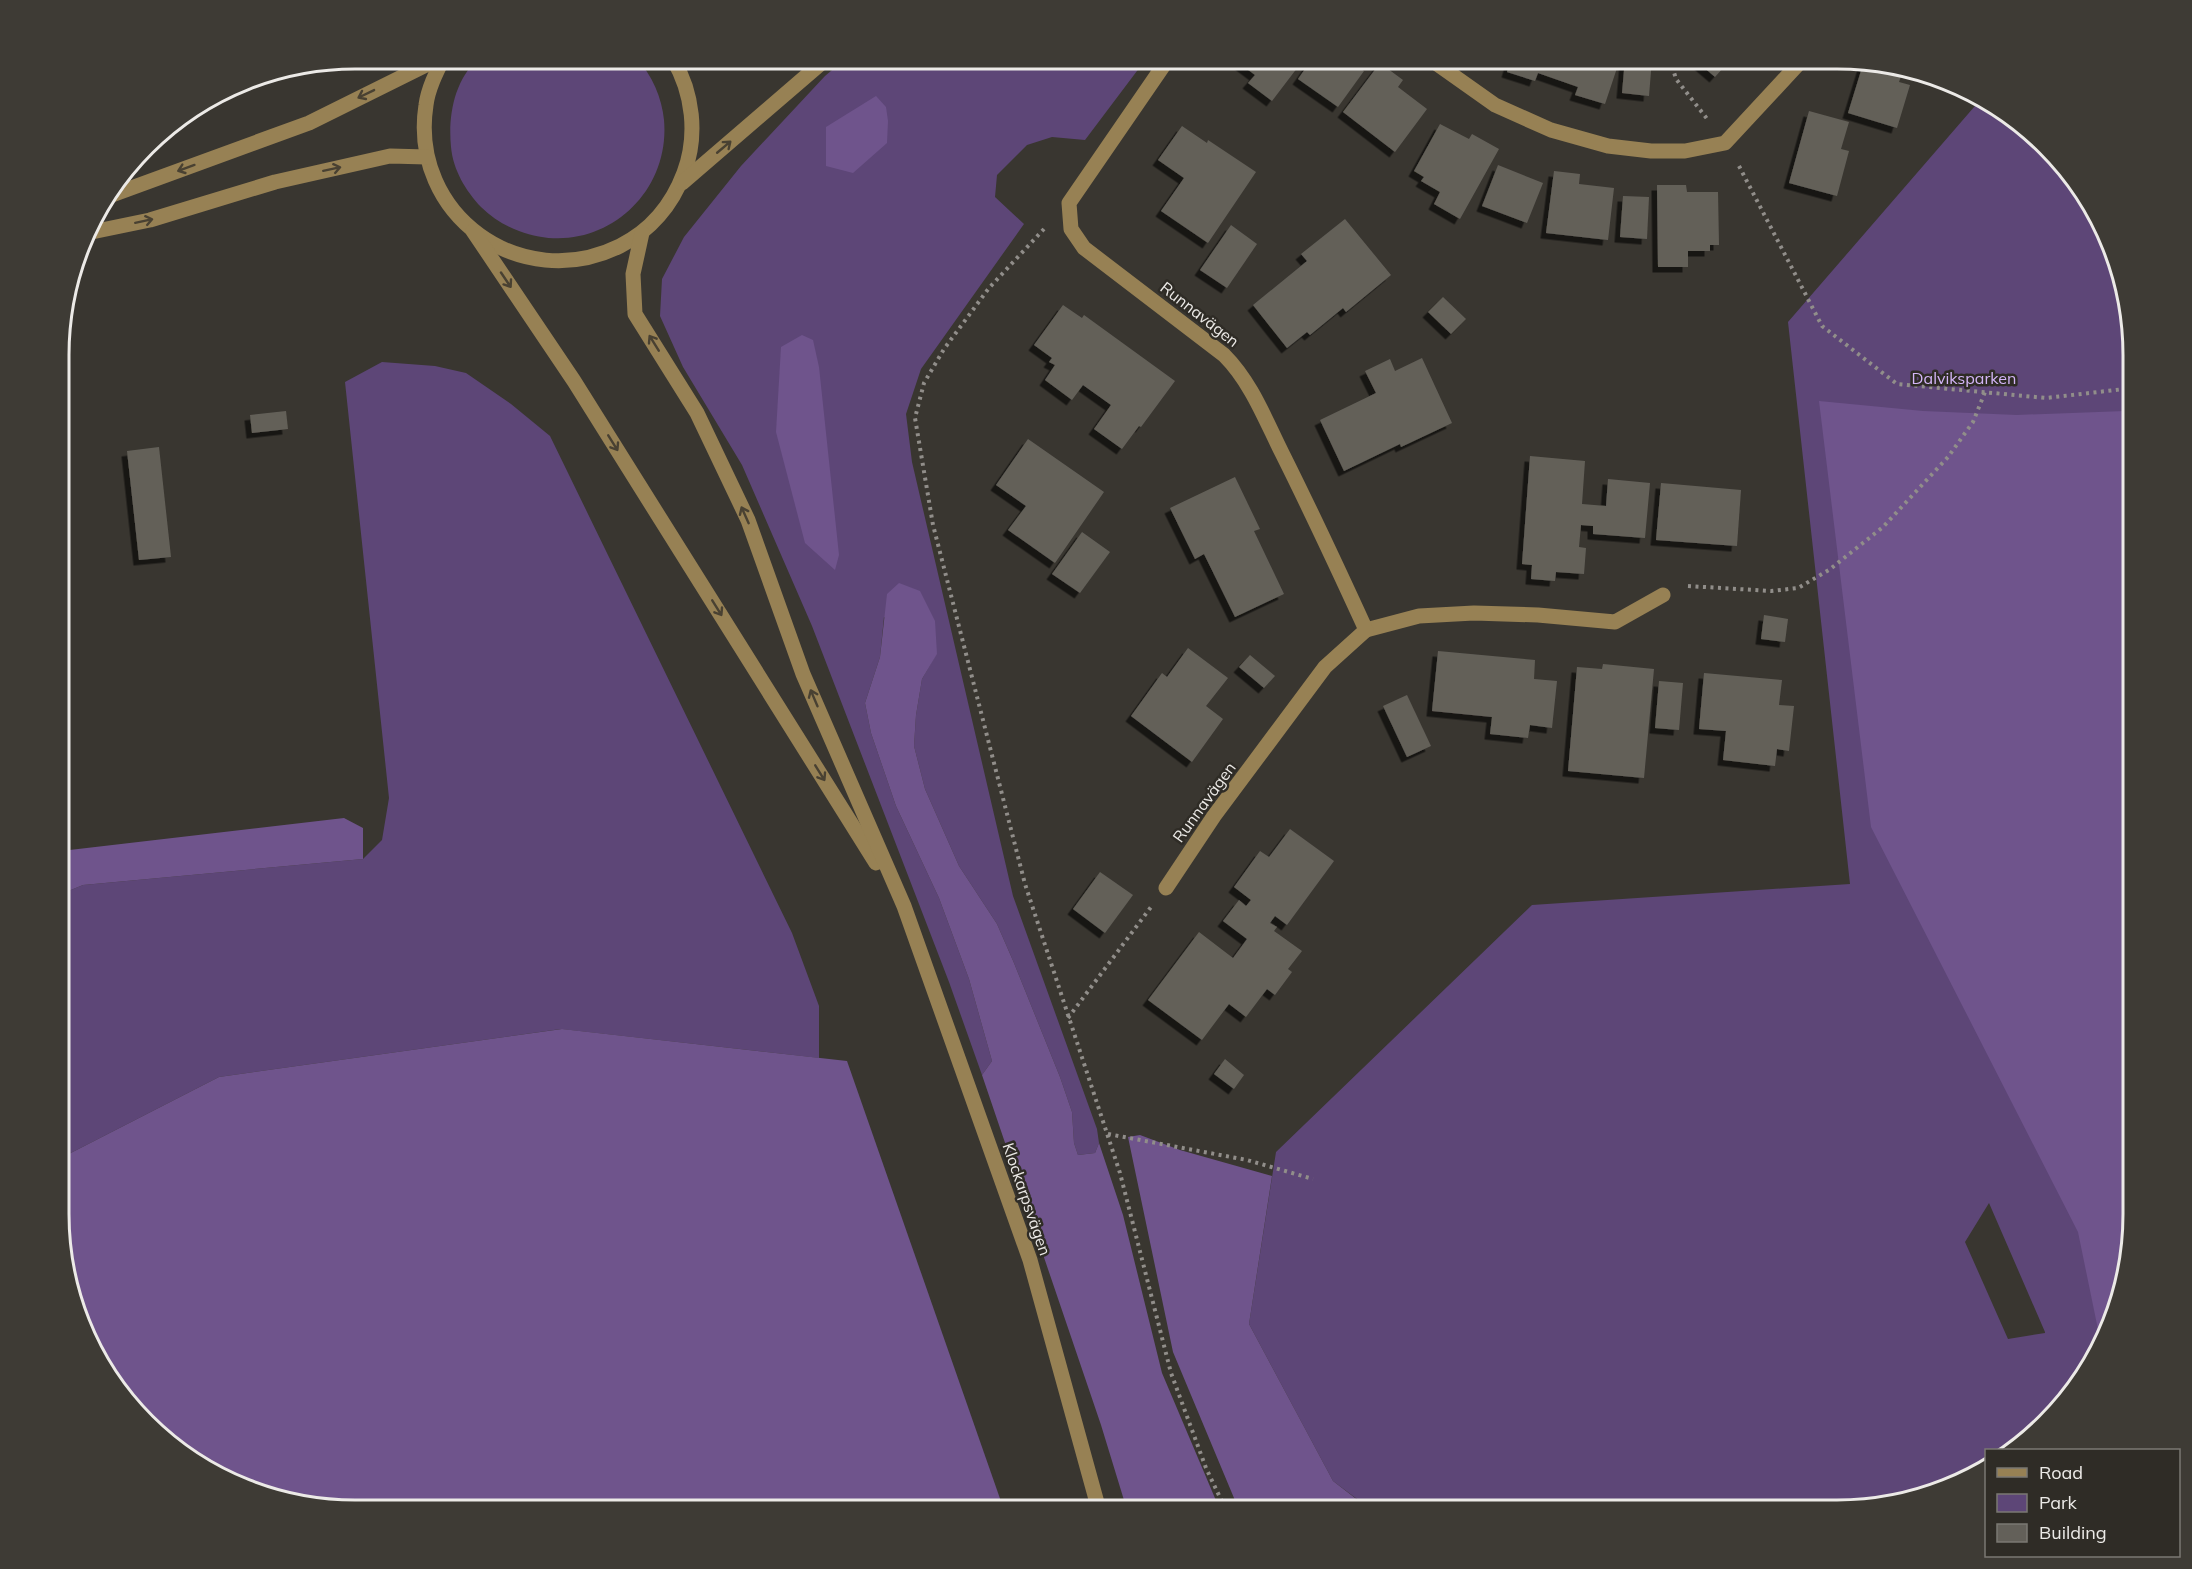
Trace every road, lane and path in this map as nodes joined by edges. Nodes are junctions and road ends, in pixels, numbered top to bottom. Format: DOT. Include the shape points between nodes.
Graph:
graph roads {
  1 [pos="416,69"];
  2 [pos="438,69"];
  3 [pos="678,69"];
  4 [pos="814,69"];
  5 [pos="1161,69"];
  6 [pos="1444,69"];
  7 [pos="1673,69"];
  8 [pos="1794,69"];
  9 [pos="1725,143"];
  10 [pos="427,157"];
  11 [pos="680,185"];
  12 [pos="120,192"];
  13 [pos="1069,203"];
  14 [pos="99,230"];
  15 [pos="473,231"];
  16 [pos="642,233"];
  17 [pos="2123,389"];
  18 [pos="1985,392"];
  19 [pos="1663,595"];
  20 [pos="1366,630"];
  21 [pos="1166,888"];
  22 [pos="903,906"];
  23 [pos="1068,1018"];
  24 [pos="1108,1134"];
  25 [pos="1313,1179"];
  26 [pos="1096,1500"];
  27 [pos="1221,1500"];
  1 -- 12 [label="street, one-way" via="309,123"];
  2 -- 10 [label="street" via="426,104"];
  3 -- 11 [label="street" via="692,117 692,140"];
  11 -- 4 [label="street, one-way"];
  5 -- 13 [label="street"];
  6 -- 9 [label="street" via="1495,105 1551,130 1608,146 1685,151"];
  7 -- 9 [label="path" via="1676,79"];
  8 -- 9 [label="street"];
  9 -- 18 [label="path" via="1822,326 1898,384"];
  14 -- 10 [label="street, one-way" via="150,220 275,182 390,156"];
  10 -- 15 [label="street" via="444,198"];
  11 -- 16 [label="street"];
  13 -- 20 [label="street, Runnavägen" via="1071,229 1084,248 1237,368 1287,462"];
  13 -- 23 [label="path" via="989,288 944,349 924,383 915,418 933,525 990,753 1025,884"];
  15 -- 16 [label="street" via="513,253 557,262 593,257"];
  15 -- 22 [label="street, one-way" via="574,381"];
  22 -- 16 [label="street, one-way" via="803,674 748,520 697,413 635,314 633,274"];
  17 -- 18 [label="path" via="2046,398"];
  18 -- 19 [label="path" via="1973,422 1948,457 1883,527 1829,570 1798,588 1770,591 1689,585"];
  19 -- 20 [label="street, Runnavägen" via="1615,622 1474,614 1419,616"];
  20 -- 21 [label="street, Runnavägen" via="1325,667 1214,816"];
  21 -- 23 [label="path"];
  22 -- 26 [label="street, Klockarpsvägen" via="1030,1260"];
  23 -- 24 [label="path"];
  24 -- 25 [label="path" via="1247,1160"];
  24 -- 27 [label="path" via="1171,1373"];
}
